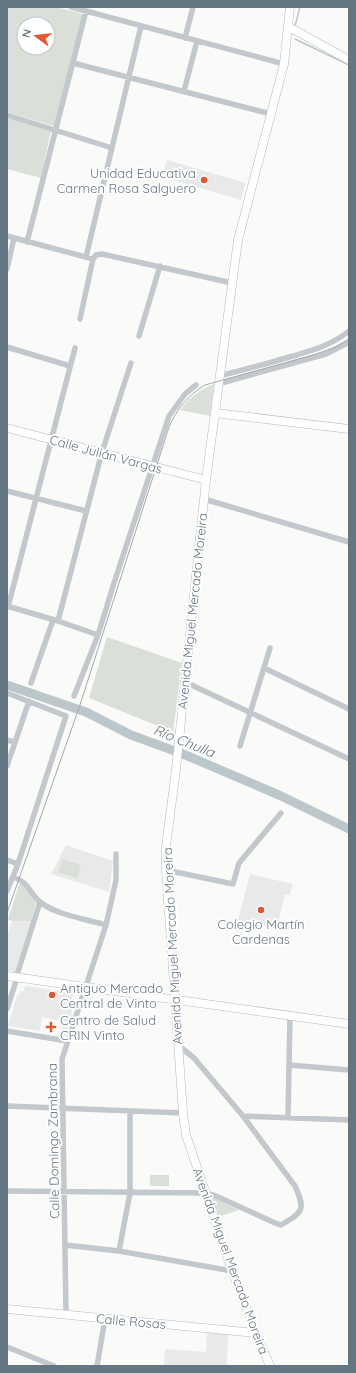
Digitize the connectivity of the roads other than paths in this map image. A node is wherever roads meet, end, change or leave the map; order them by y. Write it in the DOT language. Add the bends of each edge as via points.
graph roads {
  1 [pos="71,7"];
  2 [pos="193,7"];
  3 [pos="290,7"];
  4 [pos="86,11"];
  5 [pos="141,26"];
  6 [pos="289,27"];
  7 [pos="185,38"];
  8 [pos="197,41"];
  9 [pos="349,60"];
  10 [pos="73,63"];
  11 [pos="284,64"];
  12 [pos="128,77"];
  13 [pos="184,91"];
  14 [pos="271,114"];
  15 [pos="7,115"];
  16 [pos="56,129"];
  17 [pos="112,148"];
  18 [pos="7,236"];
  19 [pos="14,238"];
  20 [pos="27,242"];
  21 [pos="86,257"];
  22 [pos="93,259"];
  23 [pos="160,266"];
  24 [pos="7,269"];
  25 [pos="232,283"];
  26 [pos="80,319"];
  27 [pos="349,331"];
  28 [pos="139,336"];
  29 [pos="349,342"];
  30 [pos="7,347"];
  31 [pos="75,348"];
  32 [pos="131,363"];
  33 [pos="70,366"];
  34 [pos="219,380"];
  35 [pos="196,385"];
  36 [pos="215,413"];
  37 [pos="7,428"];
  38 [pos="349,429"];
  39 [pos="51,439"];
  40 [pos="102,452"];
  41 [pos="152,466"];
  42 [pos="206,480"];
  43 [pos="7,491"];
  44 [pos="36,499"];
  45 [pos="204,500"];
  46 [pos="86,511"];
  47 [pos="349,542"];
  48 [pos="8,606"];
  49 [pos="55,620"];
  50 [pos="98,635"];
  51 [pos="270,648"];
  52 [pos="264,668"];
  53 [pos="185,682"];
  54 [pos="31,683"];
  55 [pos="7,693"];
  56 [pos="74,696"];
  57 [pos="29,701"];
  58 [pos="349,709"];
  59 [pos="250,713"];
  60 [pos="7,740"];
  61 [pos="15,742"];
  62 [pos="240,746"];
  63 [pos="349,759"];
  64 [pos="7,766"];
  65 [pos="281,813"];
  66 [pos="116,854"];
  67 [pos="7,860"];
  68 [pos="18,864"];
  69 [pos="166,870"];
  70 [pos="13,877"];
  71 [pos="7,891"];
  72 [pos="40,902"];
  73 [pos="106,925"];
  74 [pos="7,976"];
  75 [pos="16,978"];
  76 [pos="85,987"];
  77 [pos="175,1000"];
  78 [pos="7,1009"];
  79 [pos="290,1017"];
  80 [pos="349,1024"];
  81 [pos="7,1031"];
  82 [pos="67,1041"];
  83 [pos="178,1045"];
  84 [pos="289,1065"];
  85 [pos="349,1070"];
  86 [pos="7,1106"];
  87 [pos="62,1108"];
  88 [pos="130,1111"];
  89 [pos="183,1113"];
  90 [pos="243,1116"];
  91 [pos="288,1117"];
  92 [pos="349,1120"];
  93 [pos="7,1191"];
  94 [pos="64,1192"];
  95 [pos="130,1193"];
  96 [pos="206,1193"];
  97 [pos="65,1245"];
  98 [pos="119,1251"];
  99 [pos="232,1271"];
  100 [pos="7,1309"];
  101 [pos="66,1315"];
  102 [pos="105,1319"];
  103 [pos="256,1333"];
  104 [pos="7,1347"];
  105 [pos="54,1366"];
  106 [pos="97,1366"];
  107 [pos="270,1366"];
  1 -- 4 [label="street"];
  2 -- 7 [label="street"];
  3 -- 6 [label="main road, Avenida Miguel Mercado Moreira"];
  4 -- 5 [label="street"];
  4 -- 10 [label="street"];
  5 -- 7 [label="street"];
  5 -- 12 [label="street"];
  6 -- 9 [label="main road"];
  6 -- 11 [label="main road, Avenida Miguel Mercado Moreira"];
  7 -- 8 [label="street"];
  8 -- 11 [label="street"];
  8 -- 13 [label="street"];
  10 -- 12 [label="street"];
  10 -- 16 [label="street"];
  11 -- 14 [label="main road, Avenida Miguel Mercado Moreira"];
  12 -- 13 [label="street"];
  12 -- 17 [label="street"];
  13 -- 14 [label="street"];
  14 -- 25 [label="main road, Avenida Miguel Mercado Moreira" via="241,228"];
  15 -- 16 [label="street"];
  16 -- 17 [label="street"];
  16 -- 20 [label="street"];
  17 -- 21 [label="street"];
  18 -- 19 [label="street"];
  19 -- 20 [label="street"];
  19 -- 24 [label="street"];
  20 -- 21 [label="street"];
  21 -- 22 [label="street"];
  22 -- 23 [label="street" via="96,255 102,254"];
  22 -- 26 [label="street"];
  23 -- 25 [label="street"];
  23 -- 28 [label="street"];
  25 -- 34 [label="main road, Avenida Miguel Mercado Moreira"];
  27 -- 34 [label="street" via="333,343"];
  29 -- 34 [label="street" via="326,354"];
  30 -- 33 [label="street"];
  31 -- 33 [label="street"];
  32 -- 40 [label="street"];
  33 -- 39 [label="street"];
  34 -- 36 [label="main road, Avenida Miguel Mercado Moreira"];
  35 -- 41 [label="street" via="185,394 169,416"];
  36 -- 38 [label="main road"];
  36 -- 42 [label="main road, Avenida Miguel Mercado Moreira"];
  37 -- 39 [label="main road, Calle Julián Vargas"];
  39 -- 40 [label="main road, Calle Julián Vargas"];
  39 -- 44 [label="street"];
  40 -- 41 [label="main road, Calle Julián Vargas"];
  40 -- 46 [label="street"];
  41 -- 42 [label="main road, Calle Julián Vargas"];
  41 -- 50 [label="street"];
  42 -- 45 [label="main road, Avenida Miguel Mercado Moreira"];
  43 -- 44 [label="street"];
  44 -- 46 [label="street"];
  44 -- 48 [label="street"];
  45 -- 47 [label="street"];
  45 -- 53 [label="main road, Avenida Miguel Mercado Moreira"];
  46 -- 49 [label="street"];
  48 -- 49 [label="street"];
  49 -- 50 [label="street"];
  49 -- 54 [label="street"];
  50 -- 56 [label="street"];
  51 -- 52 [label="street"];
  52 -- 58 [label="street"];
  52 -- 59 [label="street"];
  53 -- 59 [label="street"];
  53 -- 69 [label="main road, Avenida Miguel Mercado Moreira" via="166,847"];
  55 -- 57 [label="street"];
  57 -- 61 [label="street"];
  57 -- 68 [label="street" via="66,716"];
  59 -- 62 [label="street"];
  59 -- 63 [label="street"];
  60 -- 61 [label="street"];
  61 -- 64 [label="street"];
  65 -- 69 [label="street" via="239,863 233,884"];
  66 -- 73 [label="street, Calle Domingo Zambrana" via="116,880"];
  67 -- 68 [label="street"];
  68 -- 70 [label="street"];
  69 -- 77 [label="main road, Avenida Miguel Mercado Moreira"];
  70 -- 71 [label="street"];
  70 -- 72 [label="street" via="22,880"];
  72 -- 73 [label="street" via="57,911"];
  72 -- 75 [label="street"];
  73 -- 76 [label="street, Calle Domingo Zambrana"];
  74 -- 75 [label="main road"];
  75 -- 76 [label="main road"];
  75 -- 78 [label="street"];
  76 -- 77 [label="main road"];
  76 -- 82 [label="street, Calle Domingo Zambrana"];
  77 -- 79 [label="main road"];
  77 -- 83 [label="main road, Avenida Miguel Mercado Moreira"];
  79 -- 80 [label="main road"];
  79 -- 84 [label="street"];
  81 -- 82 [label="street"];
  82 -- 87 [label="street, Calle Domingo Zambrana" via="62,1059"];
  83 -- 89 [label="main road, Avenida Miguel Mercado Moreira"];
  83 -- 90 [label="street" via="194,1058"];
  84 -- 85 [label="street"];
  84 -- 91 [label="street"];
  86 -- 87 [label="street"];
  87 -- 88 [label="street"];
  87 -- 94 [label="street, Calle Domingo Zambrana"];
  88 -- 89 [label="street"];
  88 -- 95 [label="street"];
  89 -- 96 [label="main road, Avenida Miguel Mercado Moreira" via="186,1135"];
  90 -- 91 [label="street"];
  90 -- 96 [label="street" via="295,1186 302,1206 300,1212 281,1225"];
  91 -- 92 [label="street"];
  93 -- 94 [label="street"];
  94 -- 95 [label="street"];
  94 -- 97 [label="street, Calle Domingo Zambrana"];
  95 -- 96 [label="street"];
  95 -- 98 [label="street"];
  96 -- 99 [label="main road, Avenida Miguel Mercado Moreira"];
  97 -- 98 [label="street"];
  97 -- 101 [label="street, Calle Domingo Zambrana"];
  98 -- 99 [label="street"];
  99 -- 103 [label="main road, Avenida Miguel Mercado Moreira"];
  100 -- 101 [label="main road, Calle Rosas"];
  101 -- 102 [label="main road, Calle Rosas"];
  102 -- 103 [label="main road, Calle Rosas"];
  102 -- 106 [label="street"];
  103 -- 107 [label="main road, Avenida Miguel Mercado Moreira"];
  104 -- 105 [label="street"];
}
